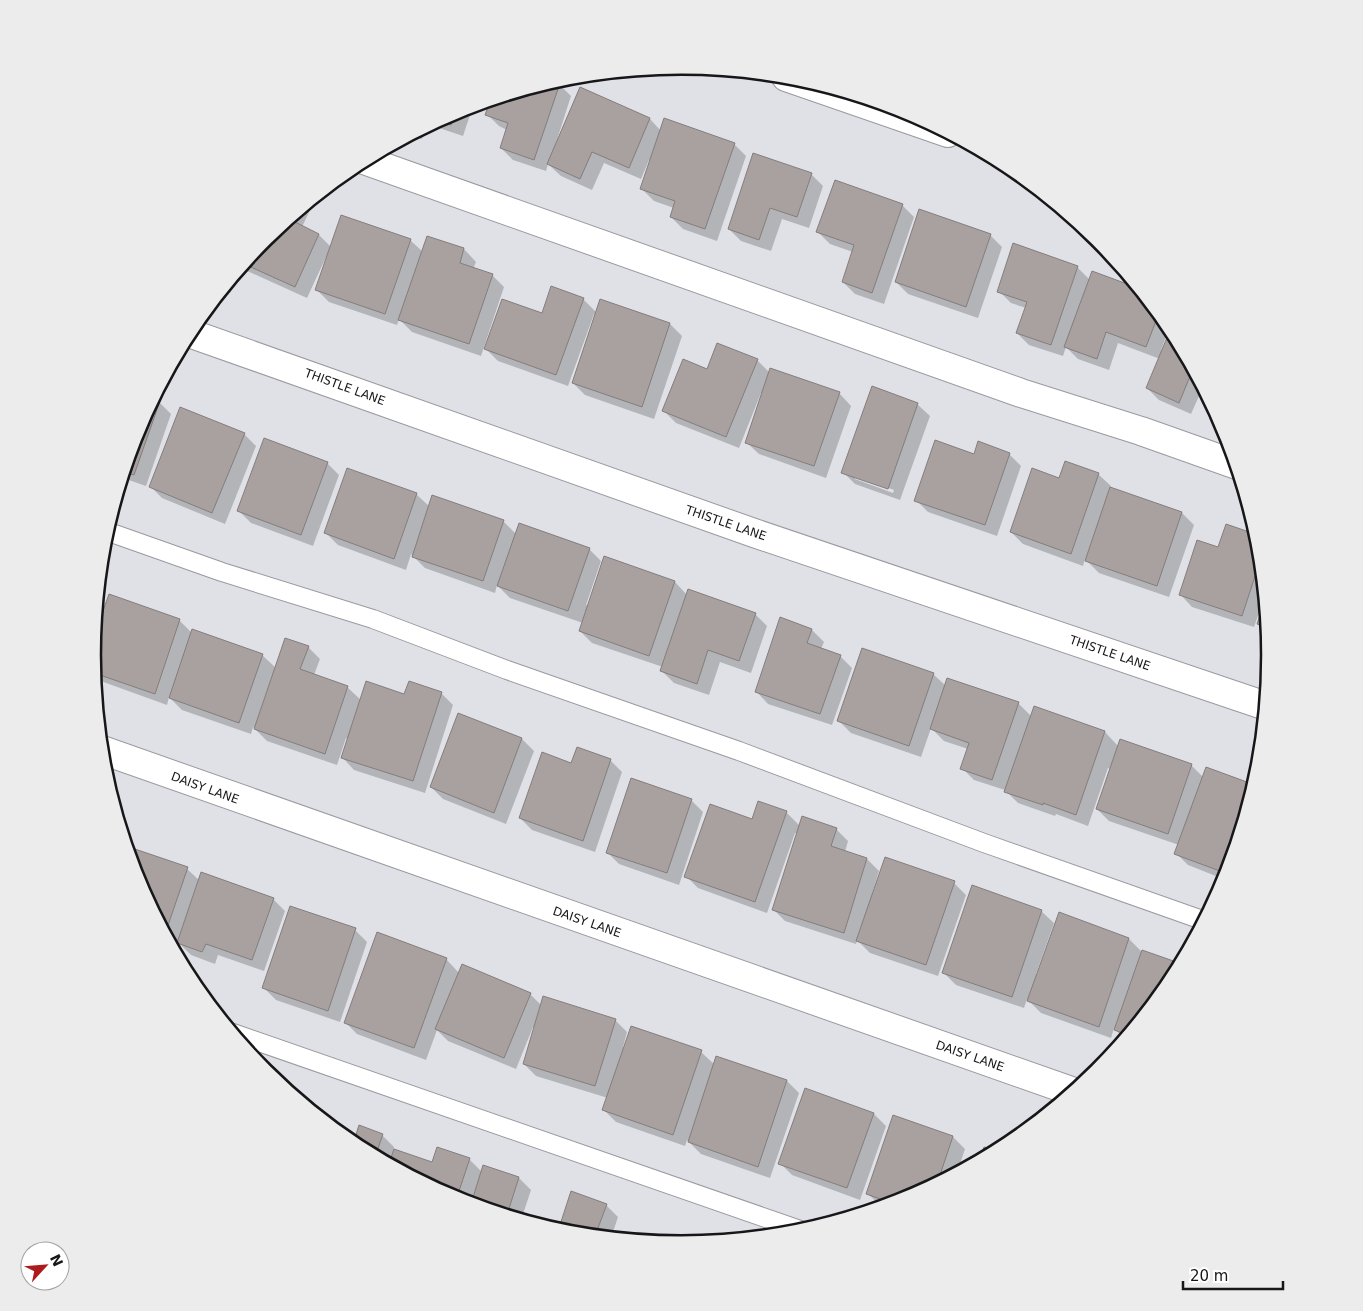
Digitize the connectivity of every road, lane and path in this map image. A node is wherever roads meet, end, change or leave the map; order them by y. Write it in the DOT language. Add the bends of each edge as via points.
graph roads {
  1 [pos="374,164"];
  2 [pos="197,336"];
  3 [pos="1229,462"];
  4 [pos="114,535"];
  5 [pos="1260,704"];
  6 [pos="109,753"];
  7 [pos="1198,919"];
  8 [pos="244,1037"];
  9 [pos="1067,1089"];
  10 [pos="789,1226"];
  1 -- 3 [label="street" via="1021,393"];
  2 -- 5 [label="street, THISTLE LANE" via="754,533"];
  4 -- 7 [label="lane" via="373,619"];
  6 -- 9 [label="street, DAISY LANE"];
  8 -- 10 [label="lane"];
}
